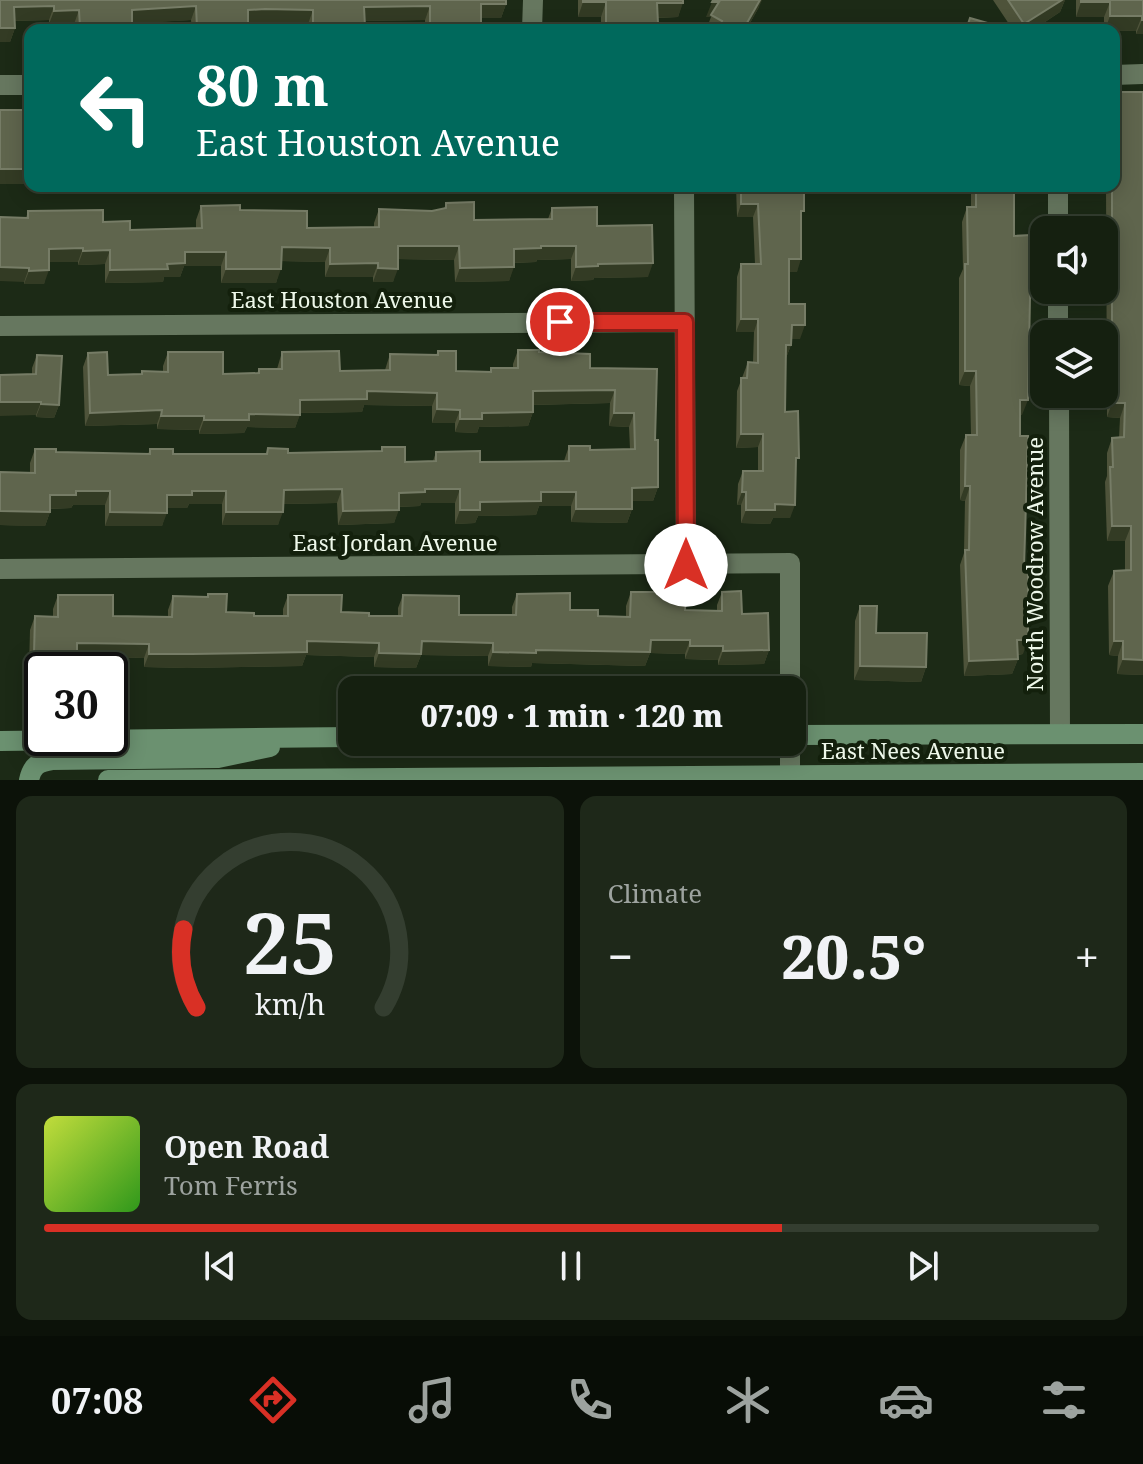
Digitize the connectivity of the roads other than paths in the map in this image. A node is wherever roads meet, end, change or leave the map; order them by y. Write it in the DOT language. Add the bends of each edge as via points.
graph roads {
  1 [pos="533,0"];
  2 [pos="532,24"];
  3 [pos="1143,74"];
  4 [pos="1120,75"];
  5 [pos="0,85"];
  6 [pos="24,85"];
  7 [pos="684,192"];
  8 [pos="1058,192"];
  9 [pos="1058,216"];
  10 [pos="685,322"];
  11 [pos="0,326"];
  12 [pos="1059,408"];
  13 [pos="686,565"];
  14 [pos="0,569"];
  15 [pos="790,676"];
  16 [pos="1060,734"];
  17 [pos="1143,734"];
  18 [pos="806,735"];
  19 [pos="313,737"];
  20 [pos="338,737"];
  21 [pos="0,741"];
  22 [pos="790,756"];
  23 [pos="1143,773"];
  24 [pos="790,776"];
  25 [pos="29,780"];
  26 [pos="108,780"];
  1 -- 2 [label="street"];
  3 -- 4 [label="street"];
  5 -- 6 [label="street"];
  7 -- 10 [label="street"];
  8 -- 9 [label="street"];
  10 -- 11 [label="street, East Houston Avenue"];
  10 -- 13 [label="street"];
  12 -- 16 [label="street, North Woodrow Avenue"];
  13 -- 14 [label="street, East Jordan Avenue"];
  13 -- 15 [label="street, East Jordan Avenue" via="790,563"];
  16 -- 17 [label="main road, East Nees Avenue"];
  16 -- 18 [label="main road, East Nees Avenue"];
  19 -- 20 [label="main road"];
  19 -- 21 [label="main road"];
  19 -- 25 [label="main road" via="218,758 41,761 31,769"];
  22 -- 24 [label="street"];
  23 -- 24 [label="main road, East Nees Avenue"];
  24 -- 26 [label="main road, East Nees Avenue"];
}
